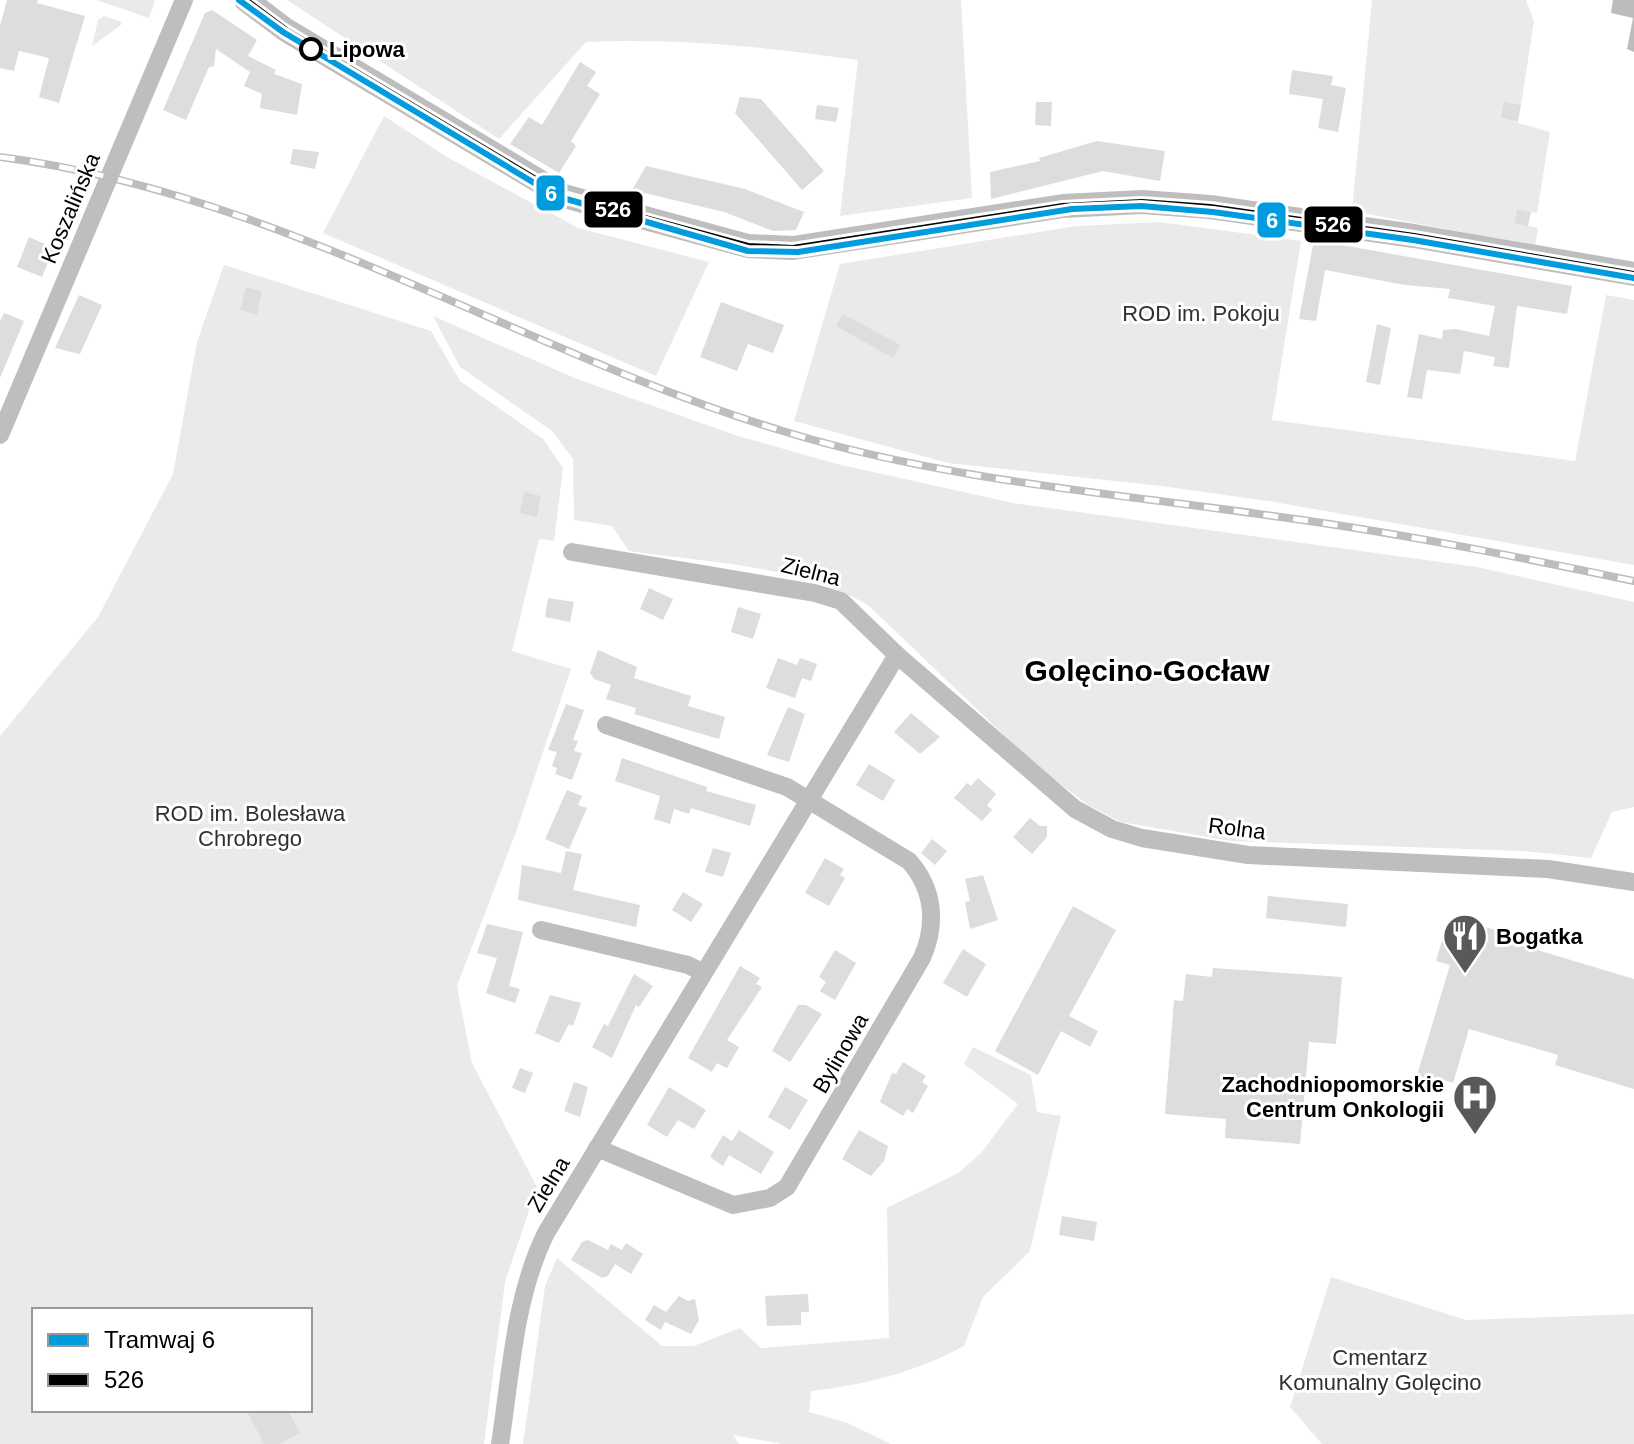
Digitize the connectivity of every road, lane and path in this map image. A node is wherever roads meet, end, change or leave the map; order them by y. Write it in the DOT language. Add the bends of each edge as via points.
graph roads {
  1 [pos="184,0"];
  2 [pos="246,0"];
  3 [pos="1634,274"];
  4 [pos="0,435"];
  5 [pos="572,552"];
  6 [pos="897,655"];
  7 [pos="606,725"];
  8 [pos="807,800"];
  9 [pos="1634,882"];
  10 [pos="541,930"];
  11 [pos="702,972"];
  12 [pos="597,1148"];
  13 [pos="500,1444"];
  1 -- 4 [label="street, Koszalińska"];
  2 -- 3 [label="street" via="286,30 551,190 748,246 804,247 1063,206 1151,202 1414,236"];
  5 -- 6 [label="street, Zielna" via="841,601"];
  6 -- 8 [label="street, Zielna"];
  6 -- 9 [label="street, Rolna" via="1075,809 1112,829 1248,855 1548,869"];
  7 -- 8 [label="street" via="787,787"];
  8 -- 11 [label="street, Zielna"];
  8 -- 12 [label="street, Bylinowa" via="909,861 921,874 932,912 931,939 922,958 799,1171 770,1198 733,1205"];
  10 -- 11 [label="street"];
  11 -- 12 [label="street, Zielna"];
  12 -- 13 [label="street, Zielna" via="532,1262"];
}
